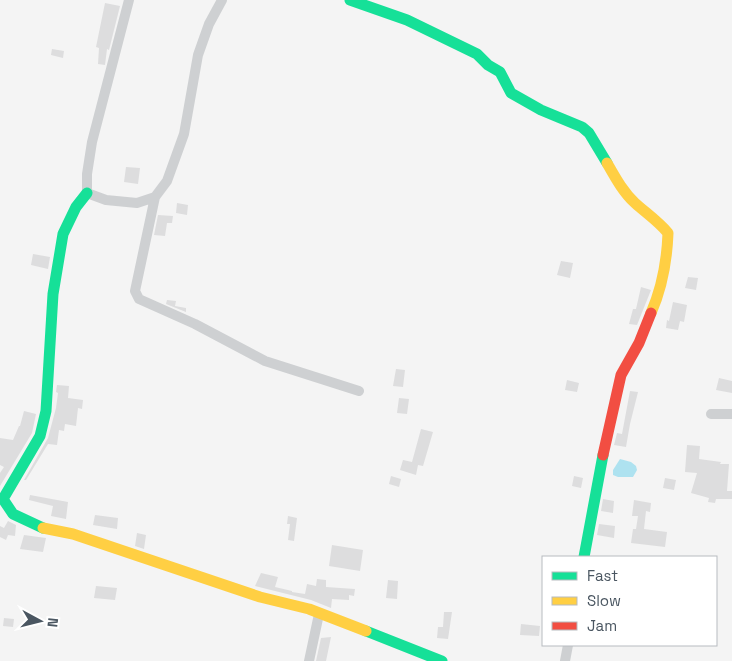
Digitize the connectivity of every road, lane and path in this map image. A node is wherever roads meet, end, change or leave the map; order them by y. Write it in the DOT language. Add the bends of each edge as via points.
graph roads {
  1 [pos="129,0"];
  2 [pos="222,0"];
  3 [pos="350,0"];
  4 [pos="87,193"];
  5 [pos="155,197"];
  6 [pos="359,391"];
  7 [pos="711,414"];
  8 [pos="732,414"];
  9 [pos="1,499"];
  10 [pos="584,556"];
  11 [pos="319,614"];
  12 [pos="568,646"];
  13 [pos="309,661"];
  14 [pos="442,661"];
  15 [pos="566,661"];
  1 -- 4 [label="street" via="92,142"];
  2 -- 5 [label="street" via="198,55 184,134 166,181"];
  3 -- 10 [label="street" via="407,20 477,54 500,72 511,93 582,127 634,202 668,233 658,297 619,382"];
  4 -- 5 [label="street" via="106,200 137,203"];
  4 -- 9 [label="street" via="63,234 53,294 46,411 40,436"];
  5 -- 6 [label="street" via="135,290 139,299 265,361"];
  7 -- 8 [label="street"];
  9 -- 11 [label="street" via="13,514 44,528 73,534"];
  11 -- 13 [label="street"];
  11 -- 14 [label="street"];
  12 -- 15 [label="street"];
}
